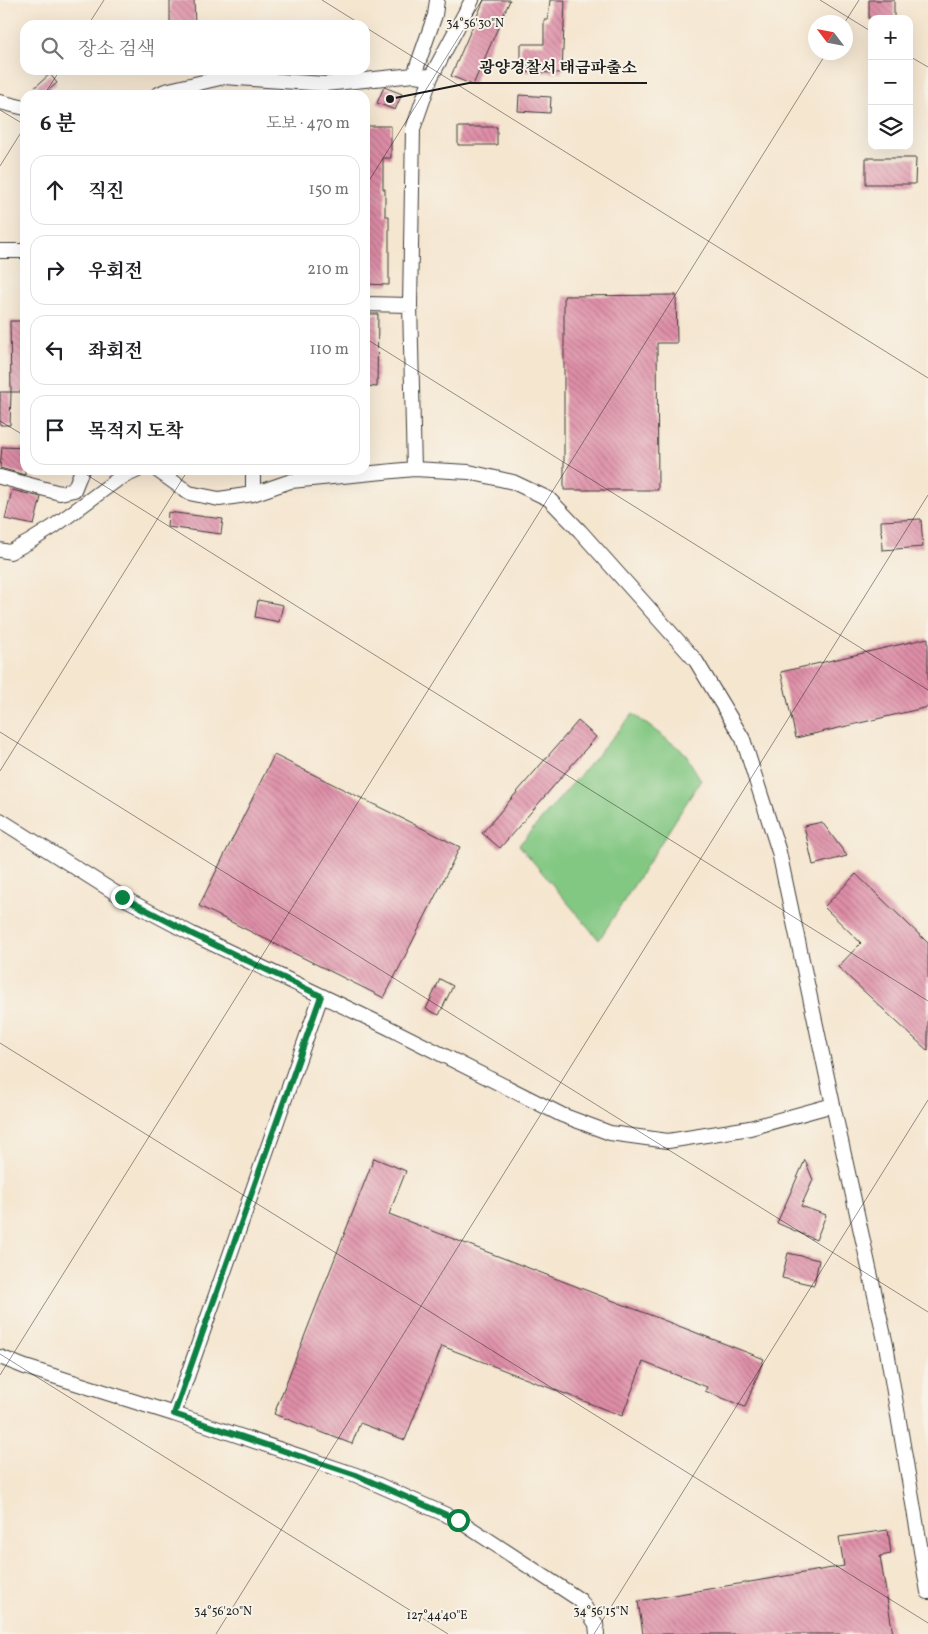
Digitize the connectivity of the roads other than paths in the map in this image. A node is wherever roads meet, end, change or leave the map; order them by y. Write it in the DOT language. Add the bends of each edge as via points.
graph roads {
  1 [pos="436,0"];
  2 [pos="472,0"];
  3 [pos="414,74"];
  4 [pos="431,77"];
  5 [pos="169,90"];
  6 [pos="0,102"];
  7 [pos="20,107"];
  8 [pos="0,251"];
  9 [pos="20,251"];
  10 [pos="370,304"];
  11 [pos="410,305"];
  12 [pos="414,469"];
  13 [pos="370,473"];
  14 [pos="80,475"];
  15 [pos="127,475"];
  16 [pos="164,475"];
  17 [pos="253,475"];
  18 [pos="352,475"];
  19 [pos="0,477"];
  20 [pos="253,494"];
  21 [pos="0,550"];
  22 [pos="0,820"];
  23 [pos="321,996"];
  24 [pos="833,1105"];
  25 [pos="0,1357"];
  26 [pos="174,1414"];
  27 [pos="928,1592"];
  28 [pos="597,1634"];
  1 -- 3 [label="street"];
  2 -- 4 [label="street"];
  3 -- 4 [label="street"];
  3 -- 5 [label="street" via="325,84 224,76"];
  4 -- 11 [label="street" via="413,129"];
  6 -- 7 [label="street"];
  8 -- 9 [label="street"];
  10 -- 11 [label="street"];
  11 -- 12 [label="street"];
  12 -- 13 [label="street"];
  12 -- 24 [label="street" via="469,472 513,482 549,499 696,661 743,739 779,852"];
  14 -- 19 [label="street" via="74,490 60,493"];
  15 -- 21 [label="street" via="29,542 10,552"];
  16 -- 20 [label="street" via="190,493 219,498"];
  17 -- 20 [label="street"];
  18 -- 20 [label="street" via="291,481"];
  22 -- 23 [label="street" via="122,897"];
  23 -- 24 [label="street" via="562,1115 610,1133 668,1141 750,1128"];
  23 -- 26 [label="street"];
  24 -- 27 [label="street" via="886,1345"];
  25 -- 26 [label="street"];
  26 -- 28 [label="street" via="356,1475 458,1520 580,1600 596,1624"];
}
